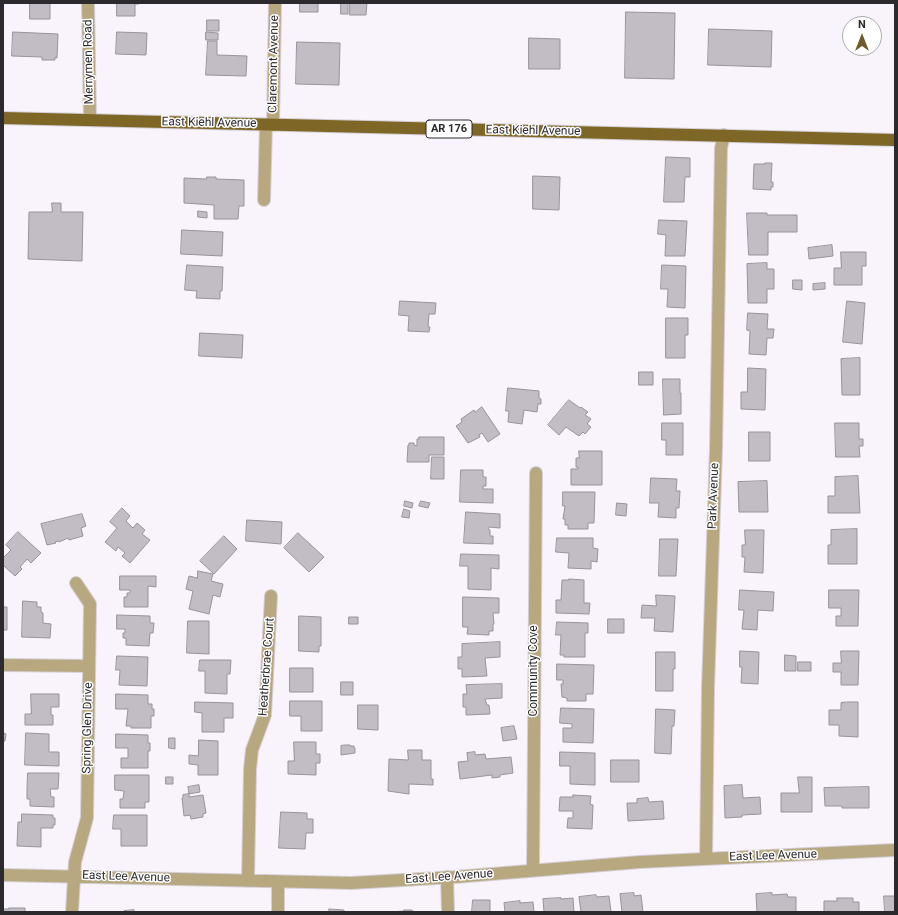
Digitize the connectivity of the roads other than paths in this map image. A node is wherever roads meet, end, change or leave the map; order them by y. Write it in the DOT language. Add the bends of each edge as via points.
graph roads {
  1 [pos="88,3"];
  2 [pos="275,3"];
  3 [pos="3,118"];
  4 [pos="90,120"];
  5 [pos="270,125"];
  6 [pos="724,135"];
  7 [pos="895,140"];
  8 [pos="264,200"];
  9 [pos="536,472"];
  10 [pos="76,582"];
  11 [pos="271,596"];
  12 [pos="3,665"];
  13 [pos="89,666"];
  14 [pos="895,850"];
  15 [pos="706,858"];
  16 [pos="533,870"];
  17 [pos="3,875"];
  18 [pos="74,876"];
  19 [pos="447,878"];
  20 [pos="248,881"];
  21 [pos="278,882"];
  22 [pos="72,912"];
  23 [pos="278,912"];
  24 [pos="448,912"];
  1 -- 4 [label="street, Merrymen Road"];
  2 -- 5 [label="street, Claremont Avenue"];
  3 -- 4 [label="main road, East Kiehl Avenue / AR 176"];
  4 -- 5 [label="main road, East Kiehl Avenue / AR 176"];
  5 -- 6 [label="main road, East Kiehl Avenue / AR 176"];
  5 -- 8 [label="street, Claremont Avenue"];
  6 -- 7 [label="main road, East Kiehl Avenue / AR 176"];
  6 -- 15 [label="street, Park Avenue" via="721,148"];
  9 -- 16 [label="street, Community Cove"];
  10 -- 13 [label="street, Spring Glen Drive" via="90,604"];
  11 -- 20 [label="street, Heatherbrae Court" via="265,716 252,750 250,769"];
  12 -- 13 [label="street"];
  13 -- 18 [label="street, Spring Glen Drive" via="87,818 75,862"];
  14 -- 15 [label="street, East Lee Avenue"];
  15 -- 16 [label="street, East Lee Avenue"];
  16 -- 19 [label="street, East Lee Avenue"];
  17 -- 18 [label="street, East Lee Avenue"];
  18 -- 20 [label="street, East Lee Avenue"];
  18 -- 22 [label="street, Spring Glen Drive"];
  19 -- 21 [label="street, East Lee Avenue" via="351,883"];
  19 -- 24 [label="street"];
  20 -- 21 [label="street, East Lee Avenue"];
  21 -- 23 [label="street"];
}
